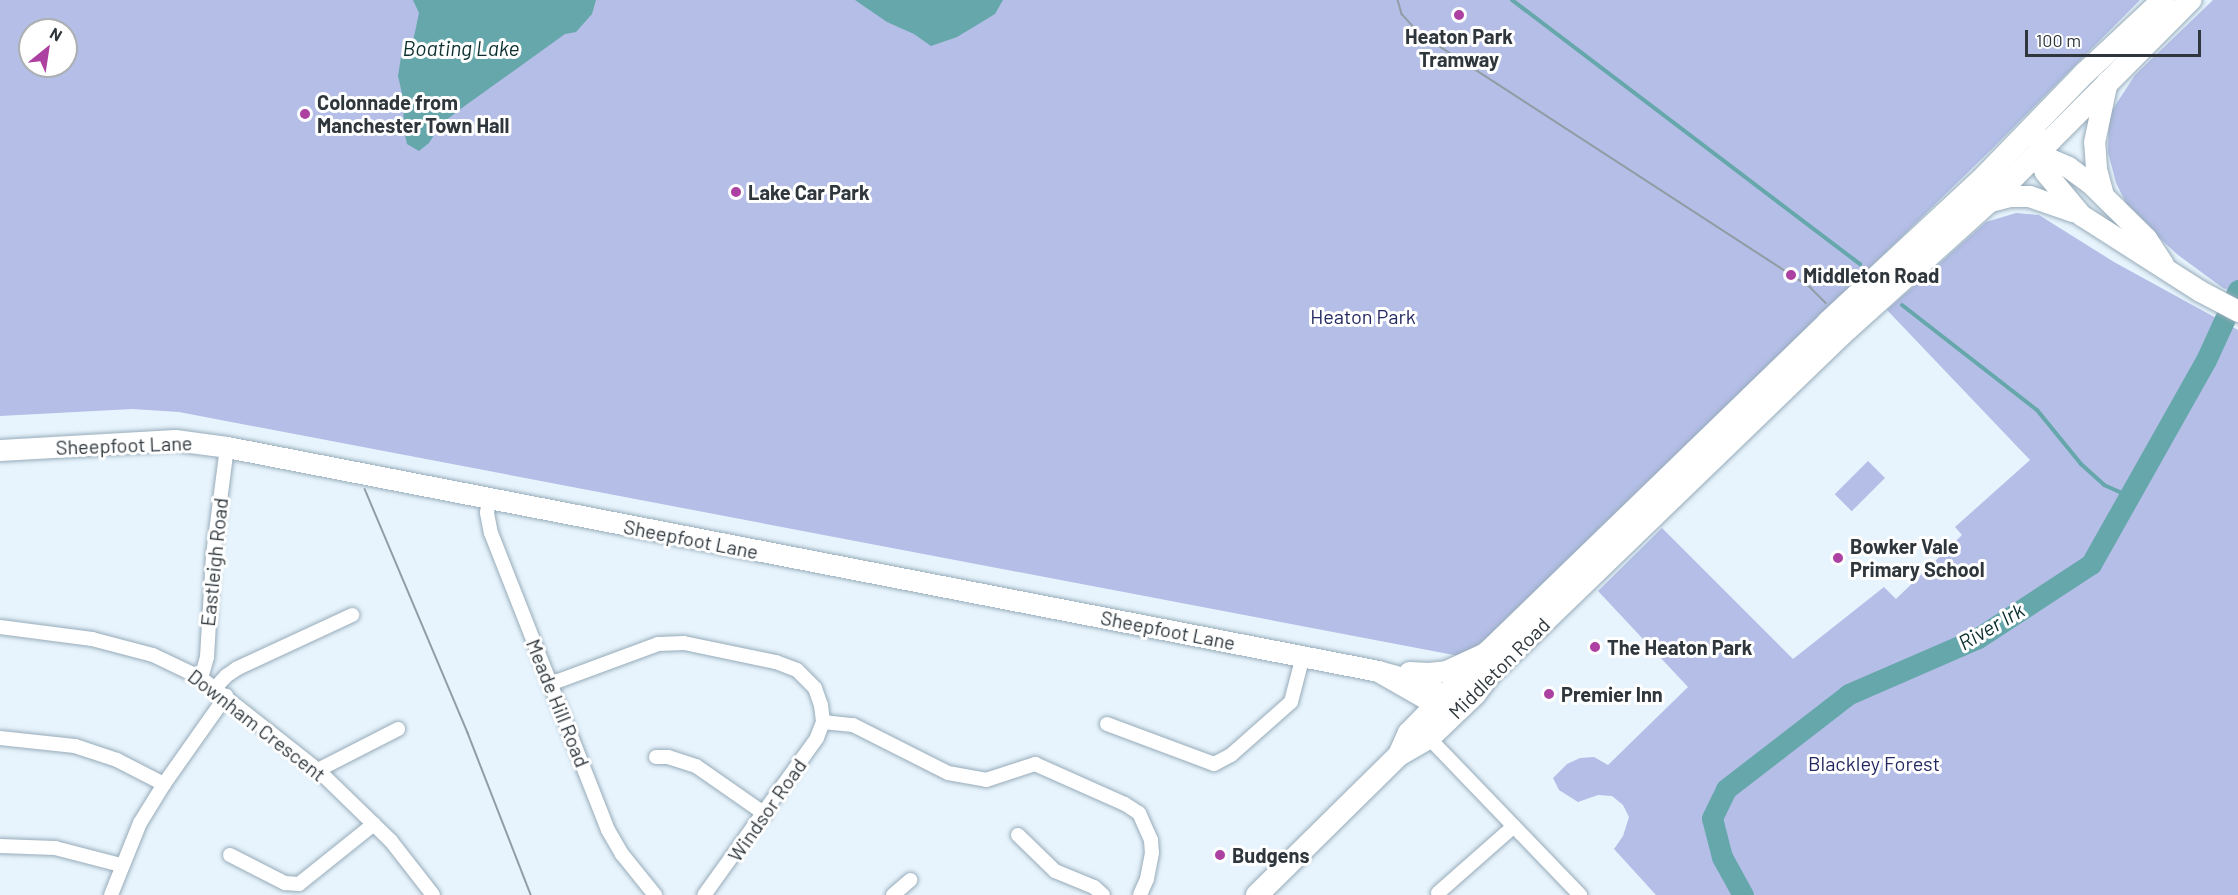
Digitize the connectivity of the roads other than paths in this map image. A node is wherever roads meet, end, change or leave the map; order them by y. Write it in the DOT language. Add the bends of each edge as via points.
graph roads {
  1 [pos="2163,0"];
  2 [pos="2190,0"];
  3 [pos="2107,81"];
  4 [pos="2052,106"];
  5 [pos="2038,154"];
  6 [pos="1986,175"];
  7 [pos="2103,195"];
  8 [pos="1990,201"];
  9 [pos="2081,215"];
  10 [pos="2164,266"];
  11 [pos="2229,307"];
  12 [pos="227,447"];
  13 [pos="0,450"];
  14 [pos="489,500"];
  15 [pos="1560,582"];
  16 [pos="1586,582"];
  17 [pos="352,615"];
  18 [pos="0,627"];
  19 [pos="1303,656"];
  20 [pos="1490,662"];
  21 [pos="1378,671"];
  22 [pos="201,678"];
  23 [pos="550,684"];
  24 [pos="1401,685"];
  25 [pos="220,692"];
  26 [pos="1440,701"];
  27 [pos="824,722"];
  28 [pos="1107,724"];
  29 [pos="398,729"];
  30 [pos="1426,733"];
  31 [pos="0,738"];
  32 [pos="656,757"];
  33 [pos="318,770"];
  34 [pos="164,784"];
  35 [pos="765,814"];
  36 [pos="374,824"];
  37 [pos="1514,826"];
  38 [pos="1017,835"];
  39 [pos="0,846"];
  40 [pos="230,855"];
  41 [pos="121,865"];
  42 [pos="910,880"];
  43 [pos="1438,893"];
  44 [pos="111,895"];
  45 [pos="433,895"];
  46 [pos="655,895"];
  47 [pos="704,895"];
  48 [pos="893,895"];
  49 [pos="1103,895"];
  50 [pos="1140,895"];
  51 [pos="1257,895"];
  52 [pos="1580,895"];
  1 -- 4 [label="highway, Middleton Road"];
  2 -- 3 [label="highway, Middleton Road"];
  3 -- 5 [label="highway, Middleton Road"];
  3 -- 7 [label="main road" via="2094,141"];
  4 -- 5 [label="main road"];
  4 -- 6 [label="highway, Middleton Road"];
  5 -- 6 [label="main road"];
  5 -- 7 [label="main road" via="2076,172"];
  5 -- 8 [label="highway, Middleton Road"];
  5 -- 9 [label="main road" via="2050,180"];
  6 -- 15 [label="highway, Middleton Road"];
  7 -- 10 [label="main road" via="2146,238"];
  8 -- 9 [label="main road" via="2029,196"];
  8 -- 16 [label="highway, Middleton Road" via="1841,335"];
  9 -- 10 [label="main road"];
  10 -- 11 [label="main road"];
  12 -- 13 [label="main road, Sheepfoot Lane" via="176,440"];
  12 -- 14 [label="main road, Sheepfoot Lane"];
  12 -- 22 [label="street, Eastleigh Road" via="213,555 207,657"];
  14 -- 19 [label="main road, Sheepfoot Lane"];
  14 -- 23 [label="street, Meade Hill Road" via="491,533"];
  15 -- 16 [label="highway"];
  15 -- 20 [label="highway, Middleton Road"];
  16 -- 20 [label="highway, Middleton Road"];
  17 -- 25 [label="street" via="238,668 226,676"];
  18 -- 22 [label="street, Downham Crescent" via="92,639 153,655"];
  19 -- 21 [label="main road, Sheepfoot Lane"];
  19 -- 28 [label="street" via="1291,702 1231,755 1214,764"];
  20 -- 21 [label="main road, Sheepfoot Lane" via="1467,663 1434,673"];
  20 -- 26 [label="highway, Middleton Road" via="1453,699"];
  20 -- 30 [label="highway, Middleton Road" via="1475,694"];
  21 -- 24 [label="main road, Sheepfoot Lane"];
  21 -- 26 [label="main road, Sheepfoot Lane" via="1425,684"];
  22 -- 25 [label="street, Downham Crescent"];
  23 -- 27 [label="street" via="658,644 684,643 797,670 815,688"];
  23 -- 46 [label="street, Meade Hill Road" via="608,830"];
  24 -- 26 [label="main road, Sheepfoot Lane"];
  24 -- 30 [label="main road"];
  25 -- 33 [label="street, Downham Crescent"];
  25 -- 34 [label="street"];
  26 -- 30 [label="highway"];
  26 -- 30 [label="highway, Middleton Road"];
  27 -- 35 [label="street, Windsor Road"];
  27 -- 50 [label="street" via="853,725 948,773 986,780 1035,764 1125,804 1139,813 1151,840 1147,879"];
  29 -- 33 [label="street"];
  30 -- 37 [label="street"];
  30 -- 51 [label="highway, Middleton Road"];
  31 -- 34 [label="street" via="75,746 117,760"];
  32 -- 35 [label="street" via="696,766"];
  33 -- 36 [label="street, Downham Crescent"];
  34 -- 41 [label="street"];
  35 -- 47 [label="street, Windsor Road"];
  36 -- 40 [label="street" via="299,884 285,883"];
  36 -- 45 [label="street, Downham Crescent"];
  37 -- 43 [label="street"];
  37 -- 52 [label="street"];
  38 -- 49 [label="street" via="1055,871 1094,887"];
  39 -- 41 [label="street" via="55,848"];
  41 -- 44 [label="street"];
  42 -- 48 [label="street"];
}
